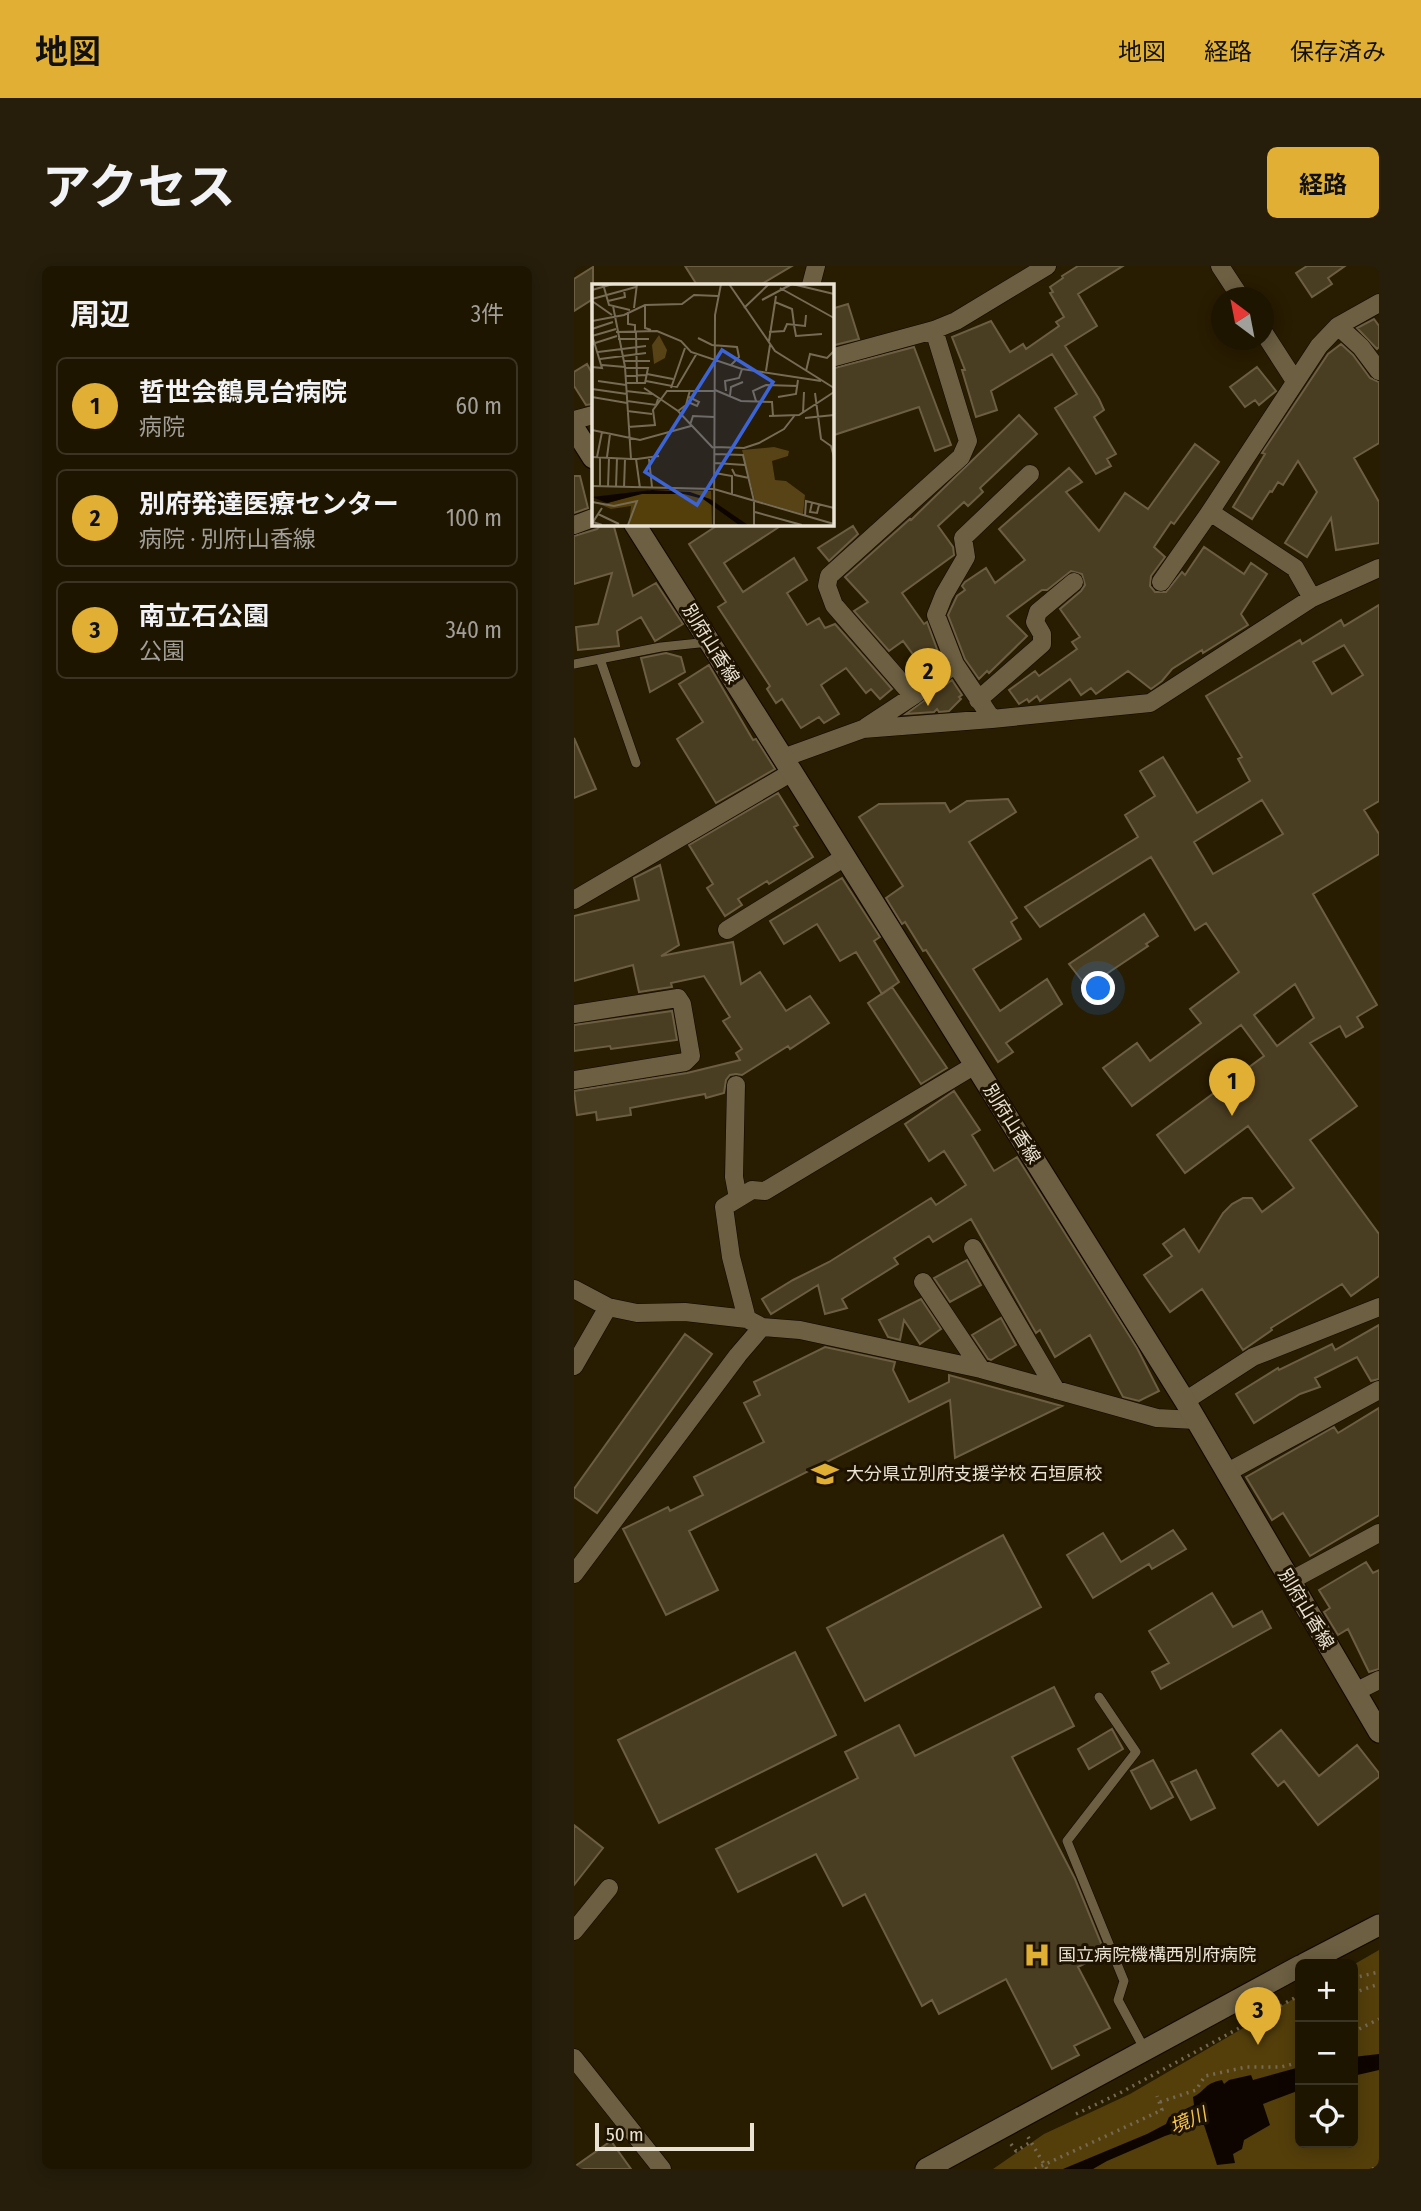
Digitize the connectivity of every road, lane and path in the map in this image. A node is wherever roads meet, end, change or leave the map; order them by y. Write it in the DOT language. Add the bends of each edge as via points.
graph roads {
  1 [pos="816,266"];
  2 [pos="1047,266"];
  3 [pos="1220,266"];
  4 [pos="811,284"];
  5 [pos="1234,287"];
  6 [pos="1379,303"];
  7 [pos="1338,326"];
  8 [pos="934,330"];
  9 [pos="1274,348"];
  10 [pos="833,357"];
  11 [pos="1379,371"];
  12 [pos="1295,381"];
  13 [pos="592,415"];
  14 [pos="574,420"];
  15 [pos="574,428"];
  16 [pos="592,456"];
  17 [pos="1030,474"];
  18 [pos="1210,512"];
  19 [pos="592,518"];
  20 [pos="574,525"];
  21 [pos="635,525"];
  22 [pos="1379,568"];
  23 [pos="1074,582"];
  24 [pos="1161,582"];
  25 [pos="1312,598"];
  26 [pos="711,642"];
  27 [pos="600,659"];
  28 [pos="574,664"];
  29 [pos="954,664"];
  30 [pos="913,696"];
  31 [pos="978,700"];
  32 [pos="992,719"];
  33 [pos="863,729"];
  34 [pos="636,763"];
  35 [pos="788,765"];
  36 [pos="845,857"];
  37 [pos="574,900"];
  38 [pos="727,930"];
  39 [pos="574,1014"];
  40 [pos="975,1065"];
  41 [pos="574,1080"];
  42 [pos="736,1085"];
  43 [pos="738,1198"];
  44 [pos="973,1248"];
  45 [pos="923,1282"];
  46 [pos="574,1289"];
  47 [pos="608,1307"];
  48 [pos="1379,1307"];
  49 [pos="754,1323"];
  50 [pos="574,1366"];
  51 [pos="981,1369"];
  52 [pos="1056,1390"];
  53 [pos="1379,1390"];
  54 [pos="1185,1401"];
  55 [pos="1195,1420"];
  56 [pos="1226,1473"];
  57 [pos="1379,1533"];
  58 [pos="574,1574"];
  59 [pos="1290,1581"];
  60 [pos="1379,1680"];
  61 [pos="1355,1692"];
  62 [pos="1099,1697"];
  63 [pos="1379,1732"];
  64 [pos="609,1888"];
  65 [pos="1379,1925"];
  66 [pos="574,1931"];
  67 [pos="1314,1959"];
  68 [pos="1295,1969"];
  69 [pos="1379,1972"];
  70 [pos="1358,1977"];
  71 [pos="1379,1984"];
  72 [pos="1358,1991"];
  73 [pos="1295,1998"];
  74 [pos="1379,2019"];
  75 [pos="1358,2030"];
  76 [pos="1145,2050"];
  77 [pos="574,2058"];
  78 [pos="1295,2063"];
  79 [pos="1157,2096"];
  80 [pos="1160,2102"];
  81 [pos="1068,2118"];
  82 [pos="1028,2137"];
  83 [pos="1379,2168"];
  84 [pos="662,2169"];
  85 [pos="926,2169"];
  86 [pos="1035,2169"];
  87 [pos="1047,2169"];
  88 [pos="1372,2169"];
  1 -- 4 [label="street"];
  2 -- 8 [label="street"];
  3 -- 5 [label="street"];
  6 -- 7 [label="street"];
  7 -- 11 [label="street"];
  7 -- 12 [label="street"];
  8 -- 10 [label="street"];
  8 -- 30 [label="street" via="968,441 961,457 829,576 827,586 834,605"];
  9 -- 12 [label="street"];
  12 -- 18 [label="street"];
  13 -- 14 [label="street"];
  15 -- 16 [label="main road"];
  17 -- 29 [label="street" via="963,538 966,557 936,615"];
  18 -- 24 [label="street"];
  18 -- 25 [label="street" via="1295,568"];
  19 -- 20 [label="street"];
  21 -- 26 [label="main road, 別府山香線"];
  22 -- 25 [label="street"];
  23 -- 31 [label="street" via="1038,612 1035,622 1042,644"];
  25 -- 32 [label="street" via="1150,703"];
  26 -- 27 [label="lane"];
  26 -- 35 [label="main road, 別府山香線"];
  27 -- 28 [label="lane"];
  27 -- 34 [label="lane"];
  29 -- 30 [label="street"];
  29 -- 31 [label="street"];
  30 -- 33 [label="street"];
  31 -- 32 [label="street"];
  32 -- 33 [label="street"];
  33 -- 35 [label="street"];
  35 -- 36 [label="main road, 別府山香線"];
  35 -- 37 [label="street"];
  36 -- 38 [label="street"];
  36 -- 40 [label="main road, 別府山香線"];
  39 -- 41 [label="street" via="678,998 691,1056 685,1062"];
  40 -- 43 [label="street" via="765,1191 752,1190"];
  40 -- 54 [label="main road, 別府山香線"];
  42 -- 43 [label="street" via="734,1177"];
  43 -- 49 [label="street" via="724,1207 731,1257"];
  44 -- 52 [label="street"];
  45 -- 51 [label="street"];
  46 -- 47 [label="street"];
  47 -- 49 [label="street"];
  47 -- 50 [label="street"];
  48 -- 54 [label="street" via="1253,1357"];
  49 -- 51 [label="street"];
  49 -- 58 [label="street" via="738,1355"];
  51 -- 52 [label="street"];
  52 -- 55 [label="street" via="1157,1418"];
  53 -- 56 [label="street"];
  54 -- 55 [label="main road, 別府山香線"];
  55 -- 56 [label="main road, 別府山香線"];
  56 -- 59 [label="main road, 別府山香線"];
  57 -- 59 [label="street"];
  59 -- 61 [label="main road, 別府山香線"];
  60 -- 61 [label="street"];
  61 -- 63 [label="main road, 別府山香線"];
  62 -- 76 [label="lane" via="1136,1752 1067,1841 1124,1981 1118,2000"];
  64 -- 66 [label="street"];
  65 -- 67 [label="main road"];
  68 -- 76 [label="main road"];
  69 -- 70 [label="path"];
  71 -- 72 [label="path"];
  73 -- 81 [label="path"];
  74 -- 75 [label="path"];
  76 -- 85 [label="main road"];
  77 -- 84 [label="street"];
  78 -- 80 [label="path" via="1205,2076 1196,2090"];
  79 -- 80 [label="path"];
  80 -- 86 [label="path" via="1162,2110"];
  82 -- 87 [label="path, bridge"];
  83 -- 88 [label="path"];
}
